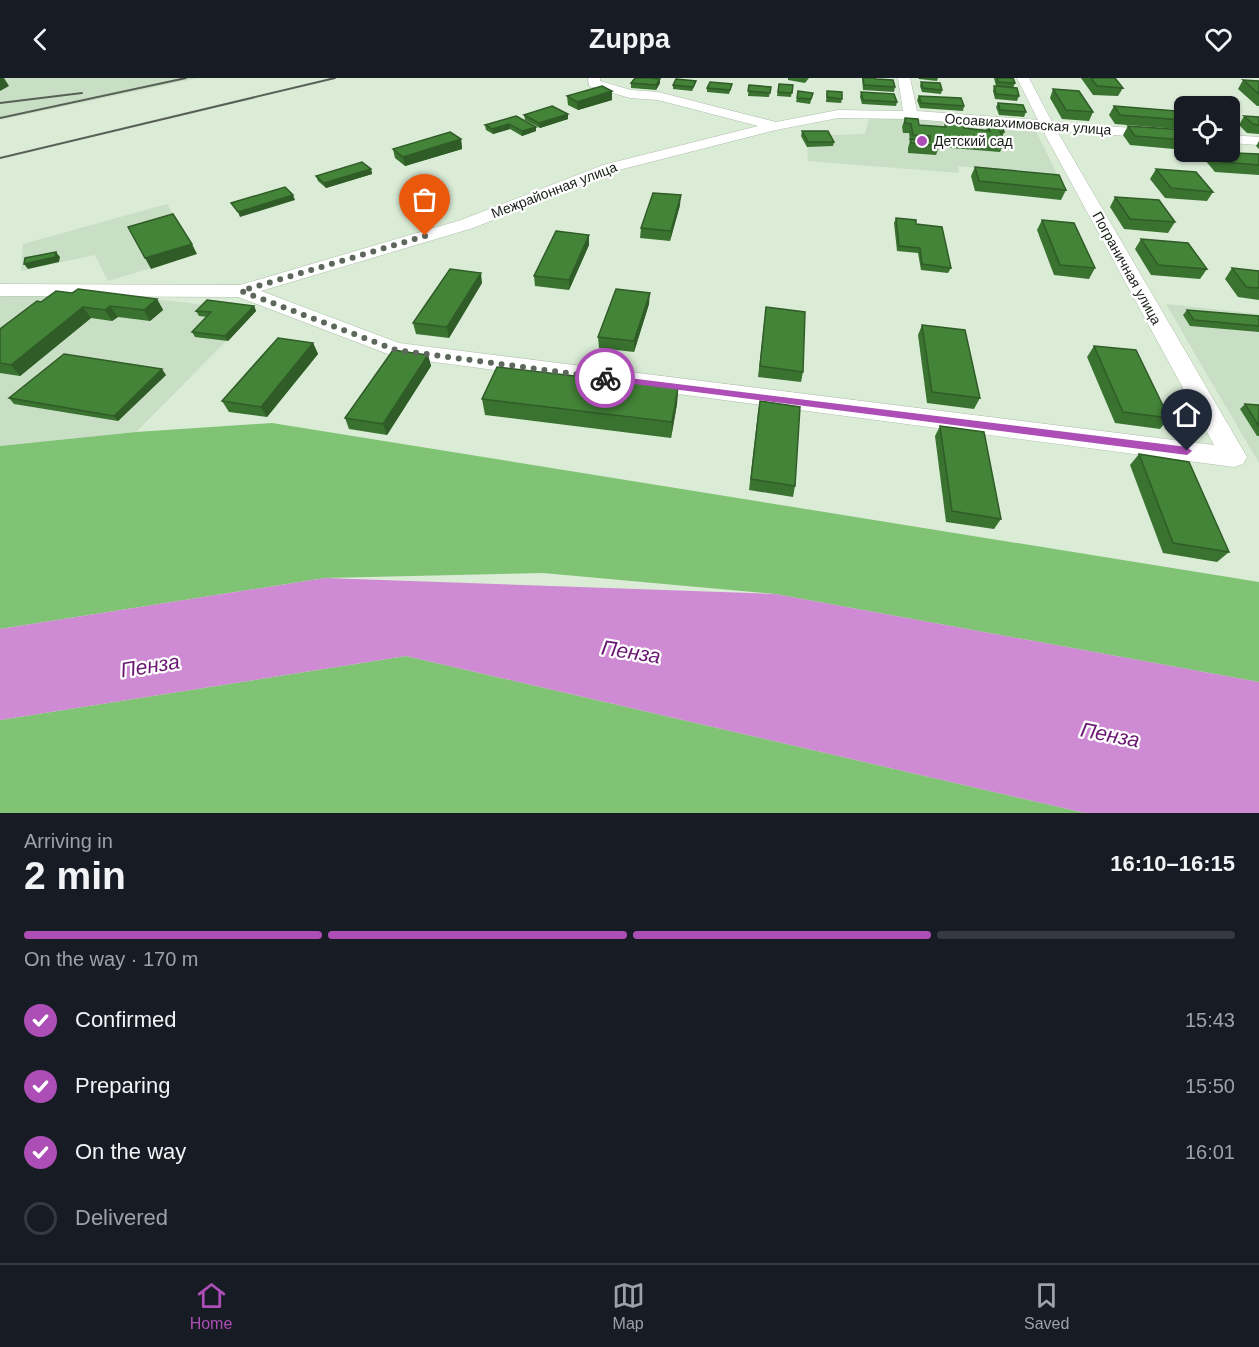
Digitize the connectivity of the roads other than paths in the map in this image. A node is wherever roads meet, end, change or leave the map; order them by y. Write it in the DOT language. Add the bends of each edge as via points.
graph roads {
  1 [pos="594,78"];
  2 [pos="904,78"];
  3 [pos="1023,78"];
  4 [pos="871,113"];
  5 [pos="911,115"];
  6 [pos="1047,125"];
  7 [pos="775,126"];
  8 [pos="1174,135"];
  9 [pos="1240,140"];
  10 [pos="1259,141"];
  11 [pos="0,290"];
  12 [pos="241,291"];
  1 -- 7 [label="street" via="594,83 630,94 658,96"];
  2 -- 5 [label="street"];
  3 -- 6 [label="street, Пограничная улица"];
  4 -- 5 [label="street, Осоавиахимовская улица"];
  4 -- 7 [label="street, Межрайонная улица" via="838,114"];
  5 -- 6 [label="street, Осоавиахимовская улица"];
  6 -- 8 [label="street, Осоавиахимовская улица"];
  6 -- 12 [label="street, Пограничная улица" via="1234,457 396,350"];
  7 -- 12 [label="street, Межрайонная улица" via="609,168 466,224"];
  9 -- 10 [label="street"];
  11 -- 12 [label="street"];
}
